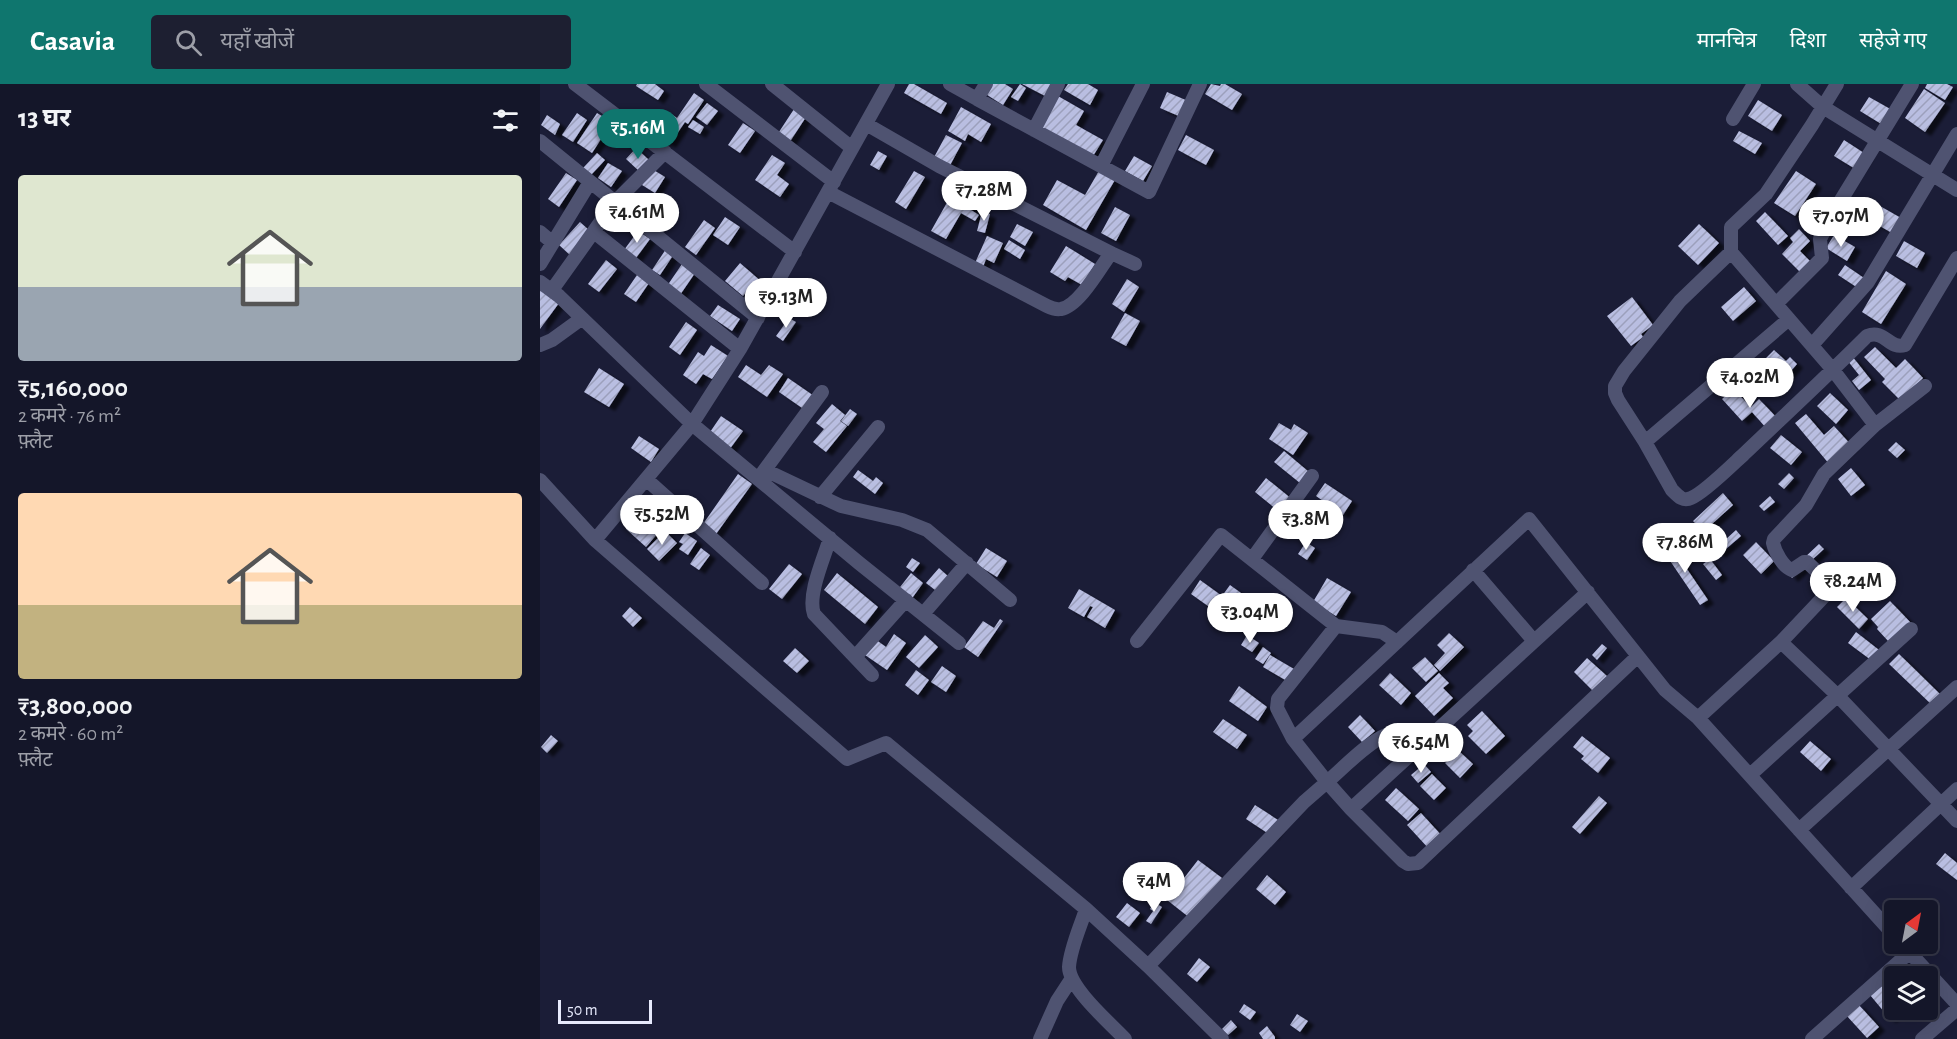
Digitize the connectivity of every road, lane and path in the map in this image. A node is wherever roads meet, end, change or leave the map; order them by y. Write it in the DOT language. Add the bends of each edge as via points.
graph roads {
  1 [pos="575,84"];
  2 [pos="706,84"];
  3 [pos="772,84"];
  4 [pos="888,84"];
  5 [pos="950,84"];
  6 [pos="986,84"];
  7 [pos="1058,84"];
  8 [pos="1143,84"];
  9 [pos="1200,84"];
  10 [pos="1755,84"];
  11 [pos="1797,84"];
  12 [pos="1837,84"];
  13 [pos="1911,84"];
  14 [pos="977,99"];
  15 [pos="1823,106"];
  16 [pos="1733,119"];
  17 [pos="866,124"];
  18 [pos="1034,130"];
  19 [pos="1957,134"];
  20 [pos="1878,140"];
  21 [pos="540,141"];
  22 [pos="852,148"];
  23 [pos="665,152"];
  24 [pos="1101,166"];
  25 [pos="1932,174"];
  26 [pos="590,182"];
  27 [pos="831,187"];
  28 [pos="1957,190"];
  29 [pos="614,202"];
  30 [pos="540,232"];
  31 [pos="594,232"];
  32 [pos="553,243"];
  33 [pos="795,252"];
  34 [pos="1731,252"];
  35 [pos="1111,253"];
  36 [pos="1957,258"];
  37 [pos="540,264"];
  38 [pos="1135,264"];
  39 [pos="546,286"];
  40 [pos="1776,304"];
  41 [pos="758,318"];
  42 [pos="1789,318"];
  43 [pos="581,319"];
  44 [pos="540,345"];
  45 [pos="1812,345"];
  46 [pos="740,349"];
  47 [pos="1833,370"];
  48 [pos="1924,386"];
  49 [pos="822,392"];
  50 [pos="692,424"];
  51 [pos="1875,425"];
  52 [pos="878,428"];
  53 [pos="1645,442"];
  54 [pos="762,474"];
  55 [pos="1312,476"];
  56 [pos="646,479"];
  57 [pos="540,480"];
  58 [pos="820,496"];
  59 [pos="830,538"];
  60 [pos="595,540"];
  61 [pos="1252,560"];
  62 [pos="967,563"];
  63 [pos="1473,570"];
  64 [pos="762,583"];
  65 [pos="1588,592"];
  66 [pos="906,600"];
  67 [pos="1010,600"];
  68 [pos="923,614"];
  69 [pos="1336,626"];
  70 [pos="1911,629"];
  71 [pos="1137,640"];
  72 [pos="1534,641"];
  73 [pos="1397,642"];
  74 [pos="1781,642"];
  75 [pos="959,643"];
  76 [pos="1638,656"];
  77 [pos="855,657"];
  78 [pos="872,675"];
  79 [pos="1957,687"];
  80 [pos="1838,695"];
  81 [pos="1698,718"];
  82 [pos="1433,732"];
  83 [pos="1293,739"];
  84 [pos="1889,749"];
  85 [pos="1750,775"];
  86 [pos="1327,782"];
  87 [pos="1957,789"];
  88 [pos="1941,804"];
  89 [pos="1351,809"];
  90 [pos="1957,821"];
  91 [pos="1799,830"];
  92 [pos="1851,888"];
  93 [pos="1086,909"];
  94 [pos="1884,924"];
  95 [pos="1900,954"];
  96 [pos="1911,954"];
  97 [pos="1148,966"];
  98 [pos="1072,978"];
  99 [pos="1957,1004"];
  100 [pos="1957,1009"];
  101 [pos="1040,1039"];
  102 [pos="1125,1039"];
  103 [pos="1222,1039"];
  104 [pos="1812,1039"];
  105 [pos="1922,1039"];
  1 -- 23 [label="street"];
  2 -- 27 [label="street"];
  3 -- 22 [label="street"];
  4 -- 17 [label="street"];
  5 -- 14 [label="street"];
  6 -- 14 [label="street"];
  7 -- 18 [label="street"];
  8 -- 24 [label="street"];
  9 -- 24 [label="street" via="1149,192"];
  10 -- 16 [label="street"];
  11 -- 15 [label="street"];
  12 -- 15 [label="street"];
  13 -- 20 [label="street"];
  14 -- 18 [label="street"];
  15 -- 20 [label="street"];
  15 -- 34 [label="street" via="1766,194 1731,227"];
  17 -- 22 [label="street"];
  17 -- 35 [label="street" via="939,166"];
  18 -- 24 [label="street"];
  19 -- 25 [label="street"];
  20 -- 25 [label="street"];
  20 -- 40 [label="street" via="1820,239 1821,258"];
  21 -- 26 [label="street"];
  22 -- 27 [label="street"];
  23 -- 29 [label="street"];
  23 -- 33 [label="street"];
  25 -- 28 [label="street"];
  25 -- 45 [label="street" via="1868,282"];
  26 -- 29 [label="street"];
  26 -- 32 [label="street"];
  27 -- 33 [label="street"];
  27 -- 35 [label="street" via="1056,309 1075,302"];
  29 -- 31 [label="street"];
  29 -- 41 [label="street"];
  30 -- 32 [label="street"];
  31 -- 39 [label="street"];
  31 -- 46 [label="street"];
  32 -- 37 [label="street"];
  33 -- 41 [label="street"];
  34 -- 40 [label="street"];
  34 -- 53 [label="street" via="1680,302 1615,387 1618,400"];
  35 -- 38 [label="street"];
  36 -- 47 [label="street" via="1905,345 1895,345 1880,334 1867,336"];
  39 -- 43 [label="street"];
  40 -- 42 [label="street"];
  41 -- 46 [label="street"];
  42 -- 45 [label="street"];
  42 -- 53 [label="street"];
  43 -- 44 [label="street"];
  43 -- 50 [label="street"];
  45 -- 47 [label="street"];
  46 -- 50 [label="street"];
  47 -- 51 [label="street"];
  47 -- 53 [label="street" via="1725,471 1688,500 1672,490"];
  48 -- 51 [label="street"];
  49 -- 54 [label="street"];
  50 -- 54 [label="street"];
  50 -- 56 [label="street"];
  51 -- 74 [label="street" via="1824,474 1806,505 1774,539 1775,550 1787,568 1792,570 1807,562 1832,588"];
  52 -- 58 [label="street"];
  54 -- 58 [label="street"];
  54 -- 59 [label="street"];
  55 -- 61 [label="street"];
  56 -- 60 [label="street"];
  56 -- 64 [label="street"];
  57 -- 60 [label="street"];
  58 -- 62 [label="street" via="849,508 915,524"];
  59 -- 66 [label="street"];
  59 -- 77 [label="street" via="812,609"];
  60 -- 93 [label="street" via="847,759 886,743"];
  61 -- 69 [label="street"];
  61 -- 71 [label="street" via="1221,535"];
  62 -- 67 [label="street"];
  62 -- 68 [label="street"];
  63 -- 65 [label="street" via="1529,519"];
  63 -- 72 [label="street"];
  63 -- 73 [label="street"];
  65 -- 72 [label="street"];
  65 -- 76 [label="street"];
  66 -- 68 [label="street"];
  66 -- 77 [label="street"];
  68 -- 75 [label="street"];
  69 -- 73 [label="street" via="1382,632"];
  69 -- 83 [label="street" via="1278,699 1277,708"];
  70 -- 80 [label="street"];
  72 -- 82 [label="street"];
  73 -- 83 [label="street"];
  74 -- 80 [label="street"];
  74 -- 81 [label="street"];
  76 -- 81 [label="street" via="1665,690"];
  76 -- 89 [label="street" via="1418,863 1403,861"];
  77 -- 78 [label="street"];
  79 -- 84 [label="street"];
  80 -- 84 [label="street"];
  80 -- 85 [label="street"];
  81 -- 85 [label="street"];
  82 -- 86 [label="street" via="1384,736"];
  82 -- 89 [label="street"];
  83 -- 86 [label="street"];
  84 -- 88 [label="street"];
  84 -- 91 [label="street"];
  85 -- 91 [label="street"];
  86 -- 89 [label="street"];
  86 -- 97 [label="street"];
  87 -- 88 [label="street"];
  88 -- 90 [label="street"];
  88 -- 92 [label="street"];
  91 -- 92 [label="street"];
  92 -- 94 [label="street"];
  93 -- 97 [label="street"];
  93 -- 98 [label="street" via="1071,958"];
  95 -- 104 [label="street"];
  96 -- 99 [label="street"];
  97 -- 103 [label="street"];
  98 -- 101 [label="street"];
  98 -- 102 [label="street"];
  100 -- 105 [label="street"];
}
